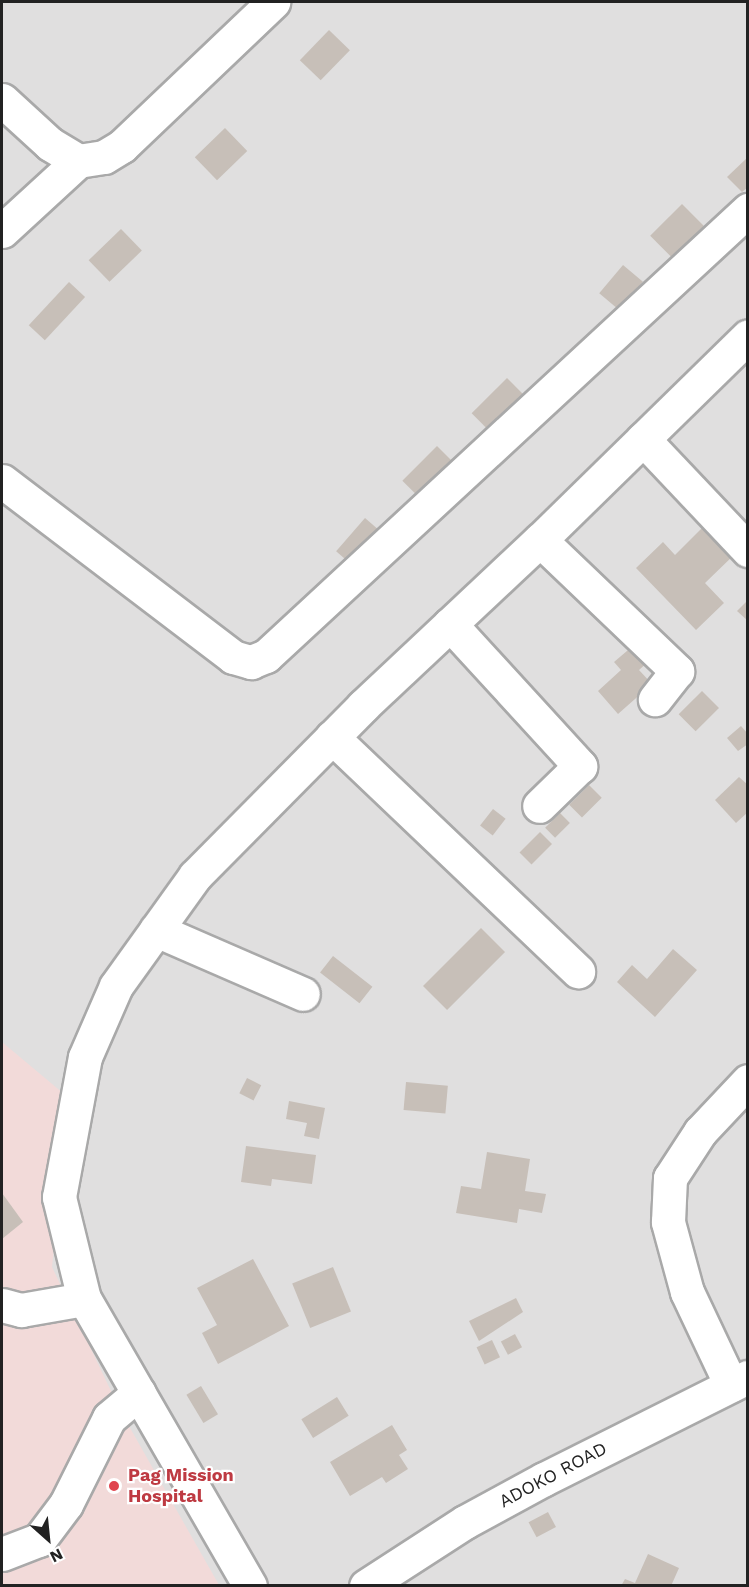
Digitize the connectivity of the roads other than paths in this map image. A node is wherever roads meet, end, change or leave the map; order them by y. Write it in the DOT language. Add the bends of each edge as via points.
graph roads {
  1 [pos="273,2"];
  2 [pos="2,100"];
  3 [pos="78,161"];
  4 [pos="747,210"];
  5 [pos="2,231"];
  6 [pos="747,336"];
  7 [pos="643,439"];
  8 [pos="2,481"];
  9 [pos="540,540"];
  10 [pos="747,549"];
  11 [pos="450,624"];
  12 [pos="656,699"];
  13 [pos="332,737"];
  14 [pos="539,806"];
  15 [pos="156,930"];
  16 [pos="579,971"];
  17 [pos="303,994"];
  18 [pos="747,1082"];
  19 [pos="84,1299"];
  20 [pos="8,1312"];
  21 [pos="739,1381"];
  22 [pos="139,1393"];
  23 [pos="2,1554"];
  24 [pos="250,1586"];
  25 [pos="366,1586"];
  1 -- 3 [label="street" via="122,146 104,157"];
  2 -- 3 [label="street" via="50,144"];
  3 -- 5 [label="street"];
  4 -- 8 [label="street" via="266,656 251,662 233,657"];
  6 -- 7 [label="street"];
  7 -- 9 [label="street"];
  7 -- 10 [label="street"];
  9 -- 11 [label="street"];
  9 -- 12 [label="street" via="677,671"];
  11 -- 13 [label="street"];
  11 -- 14 [label="street" via="580,766"];
  13 -- 15 [label="street" via="195,876"];
  13 -- 16 [label="street"];
  15 -- 17 [label="street"];
  15 -- 19 [label="street" via="116,986 86,1057 60,1197"];
  18 -- 21 [label="street" via="700,1132 670,1178 668,1222 687,1292"];
  19 -- 20 [label="street"];
  19 -- 22 [label="street"];
  21 -- 25 [label="street, ADOKO ROAD" via="465,1522"];
  22 -- 23 [label="street" via="109,1418 66,1504 39,1540"];
  22 -- 24 [label="street"];
}
